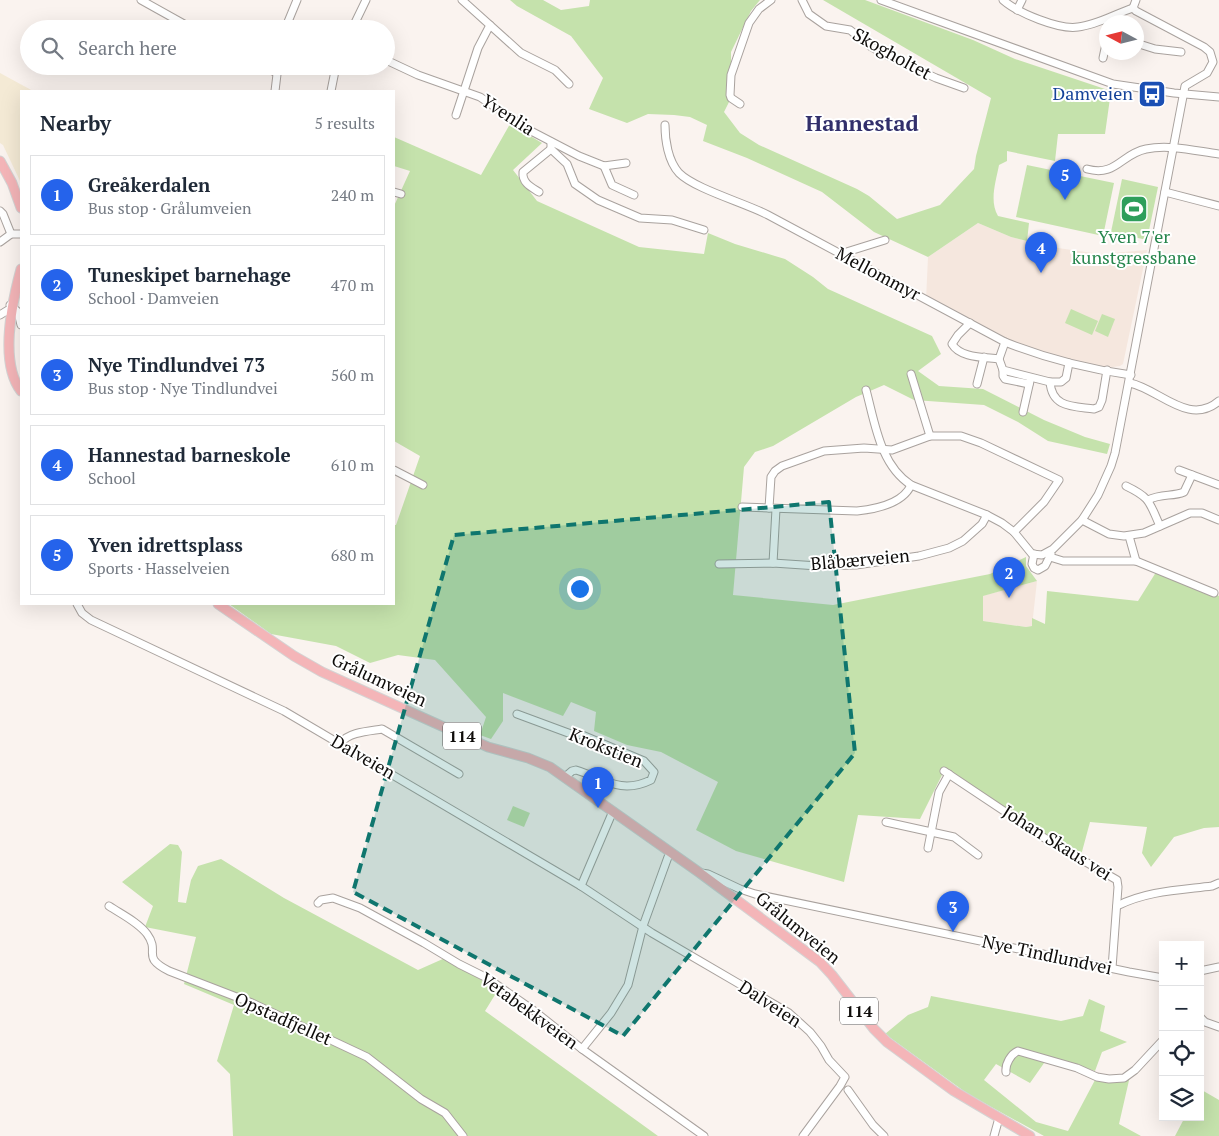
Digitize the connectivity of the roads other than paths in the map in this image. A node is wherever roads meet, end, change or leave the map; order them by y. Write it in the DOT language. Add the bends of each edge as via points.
graph roads {
  1 [pos="141,0"];
  2 [pos="297,0"];
  3 [pos="366,0"];
  4 [pos="462,0"];
  5 [pos="771,0"];
  6 [pos="802,0"];
  7 [pos="881,0"];
  8 [pos="1003,0"];
  9 [pos="1022,0"];
  10 [pos="1136,0"];
  11 [pos="1132,8"];
  12 [pos="1017,10"];
  13 [pos="1118,15"];
  14 [pos="177,20"];
  15 [pos="289,20"];
  16 [pos="356,20"];
  17 [pos="1099,22"];
  18 [pos="490,25"];
  19 [pos="1144,46"];
  20 [pos="1181,52"];
  21 [pos="395,64"];
  22 [pos="277,75"];
  23 [pos="334,75"];
  24 [pos="569,84"];
  25 [pos="964,88"];
  26 [pos="275,90"];
  27 [pos="331,90"];
  28 [pos="464,90"];
  29 [pos="1184,94"];
  30 [pos="1219,97"];
  31 [pos="740,104"];
  32 [pos="456,115"];
  33 [pos="665,125"];
  34 [pos="551,146"];
  35 [pos="1172,148"];
  36 [pos="1219,154"];
  37 [pos="0,161"];
  38 [pos="626,163"];
  39 [pos="604,166"];
  40 [pos="1087,169"];
  41 [pos="539,192"];
  42 [pos="1165,192"];
  43 [pos="634,195"];
  44 [pos="20,201"];
  45 [pos="1219,206"];
  46 [pos="0,211"];
  47 [pos="704,230"];
  48 [pos="11,234"];
  49 [pos="20,234"];
  50 [pos="886,240"];
  51 [pos="0,242"];
  52 [pos="840,254"];
  53 [pos="20,272"];
  54 [pos="6,310"];
  55 [pos="20,321"];
  56 [pos="970,323"];
  57 [pos="1004,342"];
  58 [pos="984,357"];
  59 [pos="999,359"];
  60 [pos="1069,363"];
  61 [pos="1107,370"];
  62 [pos="912,374"];
  63 [pos="1130,379"];
  64 [pos="1030,381"];
  65 [pos="1050,382"];
  66 [pos="977,384"];
  67 [pos="20,390"];
  68 [pos="866,390"];
  69 [pos="1219,401"];
  70 [pos="1023,412"];
  71 [pos="930,436"];
  72 [pos="884,450"];
  73 [pos="1179,470"];
  74 [pos="395,471"];
  75 [pos="1192,475"];
  76 [pos="423,485"];
  77 [pos="911,485"];
  78 [pos="1219,485"];
  79 [pos="1126,486"];
  80 [pos="1148,500"];
  81 [pos="742,507"];
  82 [pos="772,508"];
  83 [pos="987,515"];
  84 [pos="1082,520"];
  85 [pos="1219,520"];
  86 [pos="1160,526"];
  87 [pos="1014,532"];
  88 [pos="1129,536"];
  89 [pos="1051,553"];
  90 [pos="1034,554"];
  91 [pos="1136,561"];
  92 [pos="773,563"];
  93 [pos="720,564"];
  94 [pos="1214,593"];
  95 [pos="78,605"];
  96 [pos="219,605"];
  97 [pos="517,714"];
  98 [pos="341,744"];
  99 [pos="459,774"];
  100 [pos="565,777"];
  101 [pos="613,811"];
  102 [pos="886,822"];
  103 [pos="931,832"];
  104 [pos="928,848"];
  105 [pos="978,855"];
  106 [pos="668,857"];
  107 [pos="700,873"];
  108 [pos="1219,883"];
  109 [pos="581,886"];
  110 [pos="318,903"];
  111 [pos="109,906"];
  112 [pos="1117,906"];
  113 [pos="643,926"];
  114 [pos="1219,967"];
  115 [pos="1112,968"];
  116 [pos="1204,970"];
  117 [pos="1159,977"];
  118 [pos="1204,1021"];
  119 [pos="1219,1027"];
  120 [pos="1159,1044"];
  121 [pos="582,1049"];
  122 [pos="1006,1072"];
  123 [pos="848,1090"];
  124 [pos="999,1118"];
  125 [pos="463,1136"];
  126 [pos="704,1136"];
  127 [pos="804,1136"];
  128 [pos="884,1136"];
  129 [pos="994,1136"];
  130 [pos="1030,1136"];
  1 -- 14 [label="street"];
  2 -- 15 [label="street"];
  3 -- 16 [label="street"];
  4 -- 18 [label="street"];
  5 -- 31 [label="street" via="749,23 731,75 730,95"];
  6 -- 25 [label="street, Skogholtet" via="809,14 826,26 850,30 884,54"];
  7 -- 29 [label="street" via="1113,84"];
  8 -- 12 [label="street"];
  9 -- 12 [label="street"];
  10 -- 11 [label="street"];
  11 -- 13 [label="street"];
  11 -- 29 [label="street" via="1210,52 1211,67 1207,73 1184,86"];
  12 -- 17 [label="street" via="1067,27"];
  18 -- 24 [label="street" via="521,53 555,70"];
  18 -- 28 [label="street, Yvenlia" via="478,48"];
  19 -- 20 [label="street"];
  21 -- 28 [label="street, Yvenlia"];
  22 -- 26 [label="street"];
  23 -- 27 [label="street"];
  28 -- 32 [label="street, Yvenlia"];
  28 -- 34 [label="street, Yvenlia" via="480,97"];
  29 -- 30 [label="street"];
  29 -- 35 [label="street"];
  33 -- 52 [label="street, Mellommyr" via="667,147 674,164 688,179 750,206"];
  34 -- 39 [label="street, Yvenlia"];
  34 -- 41 [label="street, Yvenlia" via="523,175 524,181"];
  34 -- 47 [label="street, Yvenlia" via="567,164 575,184 598,200 640,218 672,220"];
  35 -- 36 [label="street"];
  35 -- 40 [label="street" via="1144,149 1107,170"];
  35 -- 42 [label="street"];
  37 -- 44 [label="main road"];
  38 -- 39 [label="street"];
  39 -- 43 [label="street" via="612,185"];
  42 -- 45 [label="street"];
  42 -- 63 [label="street"];
  46 -- 48 [label="street"];
  48 -- 49 [label="street"];
  48 -- 51 [label="street"];
  50 -- 52 [label="street"];
  52 -- 56 [label="street, Mellommyr"];
  53 -- 54 [label="main road"];
  54 -- 55 [label="street" via="18,312"];
  54 -- 67 [label="main road" via="1,361 8,379"];
  56 -- 57 [label="street, Mellommyr"];
  56 -- 58 [label="street" via="952,344 964,354"];
  57 -- 59 [label="street"];
  57 -- 60 [label="street, Mellommyr"];
  58 -- 59 [label="street"];
  58 -- 66 [label="street"];
  59 -- 64 [label="street" via="1005,379"];
  60 -- 61 [label="street, Mellommyr"];
  60 -- 65 [label="street" via="1064,381"];
  61 -- 63 [label="street, Mellommyr"];
  61 -- 65 [label="street" via="1102,400 1094,409 1060,403 1053,396"];
  62 -- 71 [label="street"];
  63 -- 69 [label="street, Mellommyr" via="1174,404 1194,410 1206,409"];
  63 -- 84 [label="street" via="1111,466"];
  64 -- 65 [label="street"];
  64 -- 70 [label="street"];
  68 -- 72 [label="street"];
  71 -- 72 [label="street"];
  71 -- 87 [label="street" via="966,438 1059,480 1040,507"];
  72 -- 77 [label="street" via="894,471"];
  72 -- 82 [label="street" via="824,451 782,466 771,477"];
  73 -- 75 [label="street"];
  74 -- 76 [label="street"];
  75 -- 78 [label="street"];
  75 -- 80 [label="street" via="1184,492 1158,495"];
  77 -- 82 [label="street" via="903,496 873,510"];
  77 -- 83 [label="street"];
  79 -- 80 [label="street"];
  80 -- 86 [label="street"];
  81 -- 82 [label="street"];
  82 -- 92 [label="street"];
  83 -- 87 [label="street"];
  83 -- 92 [label="street, Blåbærveien" via="963,541 919,556 856,565"];
  84 -- 88 [label="street" via="1109,534"];
  84 -- 89 [label="street"];
  85 -- 86 [label="street" via="1196,512"];
  86 -- 88 [label="street"];
  87 -- 90 [label="street"];
  88 -- 91 [label="street"];
  89 -- 90 [label="street"];
  89 -- 90 [label="street" via="1045,566 1038,570 1032,564"];
  89 -- 91 [label="street" via="1063,561"];
  91 -- 94 [label="street"];
  92 -- 93 [label="street, Blåbærveien"];
  95 -- 98 [label="street, Dalveien" via="91,620 284,711"];
  96 -- 100 [label="main road, Grålumveien / 114" via="322,672 488,747 540,762"];
  97 -- 100 [label="street, Krokstien" via="644,760 654,772 651,780 629,786 601,781 576,770"];
  98 -- 99 [label="street" via="353,735 384,730"];
  98 -- 109 [label="street, Dalveien"];
  100 -- 101 [label="main road, Grålumveien / 114"];
  101 -- 107 [label="main road, Grålumveien / 114"];
  101 -- 109 [label="street"];
  102 -- 103 [label="street"];
  103 -- 104 [label="street, Johan Skaus vei"];
  103 -- 105 [label="street" via="954,837"];
  103 -- 112 [label="street, Johan Skaus vei" via="946,773 1046,840 1113,877 1118,883"];
  106 -- 113 [label="street"];
  107 -- 115 [label="street, Nye Tindlundvei" via="755,894"];
  107 -- 124 [label="main road, Grålumveien / 114" via="820,962 874,1029 893,1047 954,1091"];
  108 -- 112 [label="street" via="1146,895"];
  109 -- 113 [label="street, Dalveien"];
  110 -- 121 [label="street, Vetabekkveien" via="326,898 341,900 424,943 487,978"];
  111 -- 125 [label="street, Opstadfjellet" via="147,934 153,961 157,965 252,1003 368,1057 421,1099 445,1113"];
  112 -- 115 [label="street, Johan Skaus vei"];
  113 -- 121 [label="street" via="628,985 611,1013"];
  113 -- 127 [label="street, Dalveien" via="789,1012 802,1023 845,1077"];
  114 -- 116 [label="street"];
  115 -- 117 [label="street, Nye Tindlundvei"];
  118 -- 119 [label="street"];
  120 -- 122 [label="street" via="1124,1078 1097,1077 1018,1051 1005,1068"];
  121 -- 126 [label="street, Vetabekkveien"];
  123 -- 128 [label="street"];
  124 -- 129 [label="street"];
  124 -- 130 [label="main road, Grålumveien / 114"];
}
